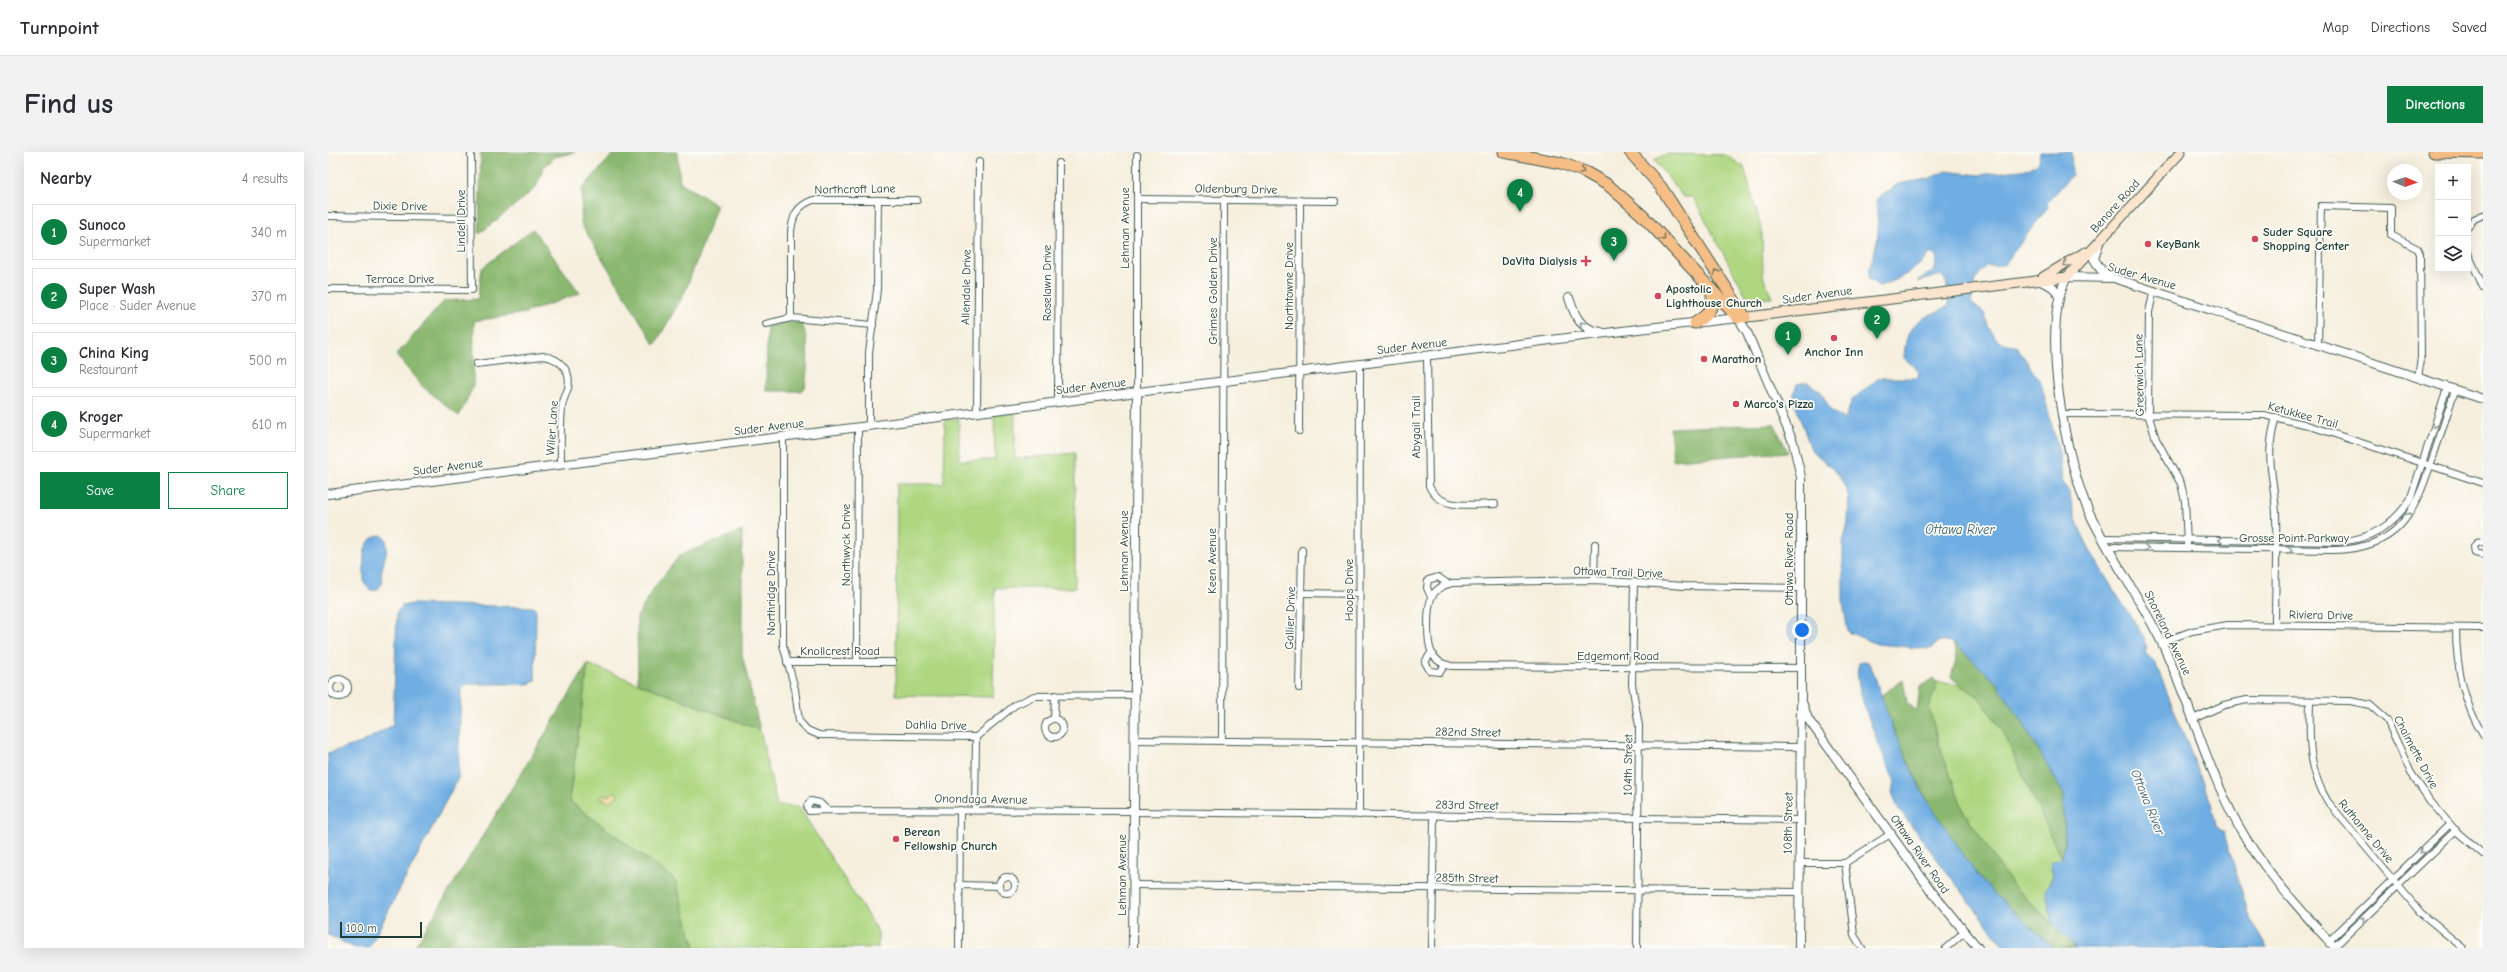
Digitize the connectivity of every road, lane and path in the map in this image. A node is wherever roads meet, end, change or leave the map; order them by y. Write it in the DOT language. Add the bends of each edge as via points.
graph roads {
  1 [pos="471,152"];
  2 [pos="1504,152"];
  3 [pos="1630,152"];
  4 [pos="2181,152"];
  5 [pos="2434,152"];
  6 [pos="2483,153"];
  7 [pos="1137,155"];
  8 [pos="979,162"];
  9 [pos="1059,163"];
  10 [pos="1137,198"];
  11 [pos="878,200"];
  12 [pos="917,200"];
  13 [pos="1224,200"];
  14 [pos="1300,200"];
  15 [pos="1335,201"];
  16 [pos="2483,215"];
  17 [pos="328,216"];
  18 [pos="472,218"];
  19 [pos="2471,224"];
  20 [pos="2101,239"];
  21 [pos="2093,247"];
  22 [pos="2471,260"];
  23 [pos="2067,277"];
  24 [pos="2114,278"];
  25 [pos="2038,280"];
  26 [pos="2483,287"];
  27 [pos="328,289"];
  28 [pos="472,290"];
  29 [pos="1711,290"];
  30 [pos="2154,290"];
  31 [pos="2059,296"];
  32 [pos="1569,298"];
  33 [pos="1741,317"];
  34 [pos="791,318"];
  35 [pos="1695,323"];
  36 [pos="766,324"];
  37 [pos="873,325"];
  38 [pos="1610,333"];
  39 [pos="2318,345"];
  40 [pos="1427,356"];
  41 [pos="476,364"];
  42 [pos="1360,364"];
  43 [pos="1300,372"];
  44 [pos="2418,378"];
  45 [pos="1224,382"];
  46 [pos="2451,389"];
  47 [pos="1137,393"];
  48 [pos="2483,399"];
  49 [pos="1058,402"];
  50 [pos="977,413"];
  51 [pos="2063,414"];
  52 [pos="2148,414"];
  53 [pos="2276,417"];
  54 [pos="869,426"];
  55 [pos="858,428"];
  56 [pos="1299,431"];
  57 [pos="783,438"];
  58 [pos="2422,463"];
  59 [pos="560,465"];
  60 [pos="2430,466"];
  61 [pos="2483,483"];
  62 [pos="328,494"];
  63 [pos="1495,504"];
  64 [pos="2102,538"];
  65 [pos="2187,540"];
  66 [pos="2275,541"];
  67 [pos="2483,542"];
  68 [pos="1595,544"];
  69 [pos="2107,547"];
  70 [pos="2187,548"];
  71 [pos="1302,550"];
  72 [pos="2275,550"];
  73 [pos="2483,555"];
  74 [pos="1594,580"];
  75 [pos="1634,582"];
  76 [pos="1448,584"];
  77 [pos="1801,588"];
  78 [pos="1302,593"];
  79 [pos="1360,594"];
  80 [pos="1431,597"];
  81 [pos="2275,625"];
  82 [pos="2456,628"];
  83 [pos="2483,628"];
  84 [pos="2162,642"];
  85 [pos="1431,653"];
  86 [pos="787,662"];
  87 [pos="857,662"];
  88 [pos="893,662"];
  89 [pos="1446,665"];
  90 [pos="1633,667"];
  91 [pos="1801,668"];
  92 [pos="1299,688"];
  93 [pos="1055,695"];
  94 [pos="1135,695"];
  95 [pos="2310,701"];
  96 [pos="1054,719"];
  97 [pos="2193,719"];
  98 [pos="1807,722"];
  99 [pos="819,735"];
  100 [pos="2483,736"];
  101 [pos="976,737"];
  102 [pos="1135,740"];
  103 [pos="1222,740"];
  104 [pos="1359,742"];
  105 [pos="1638,745"];
  106 [pos="1800,747"];
  107 [pos="827,810"];
  108 [pos="960,810"];
  109 [pos="975,810"];
  110 [pos="1134,812"];
  111 [pos="1359,815"];
  112 [pos="1434,816"];
  113 [pos="1638,819"];
  114 [pos="1800,820"];
  115 [pos="2450,824"];
  116 [pos="2456,830"];
  117 [pos="1892,833"];
  118 [pos="2483,854"];
  119 [pos="1799,863"];
  120 [pos="1845,863"];
  121 [pos="2392,880"];
  122 [pos="959,885"];
  123 [pos="1134,885"];
  124 [pos="999,886"];
  125 [pos="2398,886"];
  126 [pos="1432,889"];
  127 [pos="1638,892"];
  128 [pos="1799,892"];
  129 [pos="1964,932"];
  130 [pos="2333,946"];
  131 [pos="959,948"];
  132 [pos="1134,948"];
  133 [pos="1432,948"];
  134 [pos="1638,948"];
  135 [pos="1799,948"];
  136 [pos="1862,948"];
  137 [pos="1946,948"];
  138 [pos="1978,948"];
  139 [pos="2463,948"];
  1 -- 18 [label="street, Lindell Drive"];
  2 -- 29 [label="highway, one-way" via="1561,163 1585,172 1608,185 1642,215"];
  33 -- 3 [label="highway, one-way" via="1661,187"];
  4 -- 20 [label="main road, Benore Road"];
  5 -- 6 [label="highway"];
  7 -- 10 [label="street, Lehman Avenue"];
  8 -- 50 [label="street, Allendale Drive"];
  9 -- 49 [label="street, Roselawn Drive"];
  10 -- 13 [label="street, Oldenburg Drive"];
  10 -- 47 [label="street, Lehman Avenue"];
  11 -- 12 [label="street, Northcroft Lane"];
  11 -- 34 [label="street, Northcroft Lane" via="813,200 804,203 797,210 792,218 791,231"];
  11 -- 37 [label="street" via="877,290"];
  13 -- 14 [label="street, Oldenburg Drive"];
  13 -- 45 [label="street, Grimes Golden Drive"];
  14 -- 15 [label="street, Oldenburg Drive"];
  14 -- 43 [label="street, Northtowne Drive"];
  16 -- 19 [label="street"];
  17 -- 18 [label="street, Dixie Drive"];
  18 -- 28 [label="street, Lindell Drive"];
  20 -- 21 [label="main road, Benore Road"];
  20 -- 24 [label="street" via="2094,259 2101,270"];
  21 -- 23 [label="main road, Benore Road"];
  21 -- 25 [label="main road, one-way"];
  22 -- 26 [label="street"];
  23 -- 24 [label="street, Suder Avenue" via="2084,275"];
  23 -- 25 [label="main road, Suder Avenue"];
  23 -- 31 [label="street, Shoreland Avenue"];
  24 -- 30 [label="street, Suder Avenue"];
  25 -- 31 [label="street" via="2053,287"];
  25 -- 33 [label="main road, Suder Avenue"];
  27 -- 28 [label="street, Terrace Drive"];
  29 -- 33 [label="highway"];
  29 -- 35 [label="highway" via="1713,301 1710,311"];
  30 -- 39 [label="street, Suder Avenue"];
  30 -- 52 [label="street, Greenwich Lane" via="2149,312"];
  31 -- 51 [label="street, Shoreland Avenue" via="2054,352"];
  38 -- 32 [label="street, one-way" via="1592,330 1582,325 1573,312"];
  33 -- 35 [label="street, Suder Avenue"];
  33 -- 77 [label="street, Ottawa River Road" via="1798,459 1801,477"];
  34 -- 36 [label="street"];
  34 -- 37 [label="street"];
  35 -- 38 [label="street, Suder Avenue"];
  37 -- 54 [label="street" via="869,353"];
  38 -- 40 [label="street, Suder Avenue"];
  39 -- 44 [label="street, Suder Avenue"];
  39 -- 44 [label="street" via="2321,206 2391,208 2391,235 2418,249 2420,254 2421,357"];
  40 -- 42 [label="street, Suder Avenue"];
  40 -- 63 [label="street, Abygail Trail" via="1428,480 1435,496 1451,504"];
  41 -- 59 [label="street, Wiler Lane" via="543,356 557,360 565,369 568,382 562,410"];
  42 -- 43 [label="street, Suder Avenue"];
  42 -- 79 [label="street, Hoops Drive"];
  43 -- 45 [label="street, Suder Avenue"];
  43 -- 56 [label="street"];
  44 -- 46 [label="street, Suder Avenue"];
  45 -- 47 [label="street, Suder Avenue"];
  45 -- 103 [label="street, Keen Avenue"];
  46 -- 48 [label="street, Suder Avenue"];
  46 -- 58 [label="street, Grosse Point Parkway, one-way"];
  46 -- 60 [label="street, Grosse Point Parkway"];
  47 -- 49 [label="street, Suder Avenue"];
  47 -- 94 [label="street, Lehman Avenue"];
  49 -- 50 [label="street, Suder Avenue"];
  50 -- 54 [label="street, Suder Avenue"];
  51 -- 52 [label="street, Ketukkee Trail"];
  51 -- 64 [label="street, Shoreland Avenue" via="2083,495"];
  52 -- 53 [label="street, Ketukkee Trail" via="2249,414"];
  52 -- 65 [label="street, Greenwich Lane" via="2156,439 2181,484 2185,501"];
  53 -- 58 [label="street, Ketukkee Trail"];
  53 -- 66 [label="street" via="2270,440 2269,462 2275,512"];
  54 -- 55 [label="street, Suder Avenue"];
  55 -- 57 [label="street, Suder Avenue"];
  55 -- 87 [label="street, Northwyck Drive"];
  57 -- 59 [label="street, Suder Avenue"];
  57 -- 86 [label="street, Northridge Drive" via="782,628"];
  58 -- 60 [label="street, Ketukkee Trail"];
  58 -- 66 [label="street, Grosse Point Parkway" via="2410,500 2401,513 2376,533 2352,541"];
  59 -- 62 [label="street, Suder Avenue"];
  60 -- 61 [label="street, Ketukkee Trail"];
  72 -- 60 [label="street, Grosse Point Parkway, one-way" via="2343,550 2363,547 2382,538 2412,512"];
  64 -- 65 [label="street, Grosse Point Parkway"];
  64 -- 69 [label="street, Shoreland Avenue"];
  66 -- 65 [label="street, Grosse Point Parkway, one-way"];
  65 -- 70 [label="street, Greenwich Lane"];
  66 -- 72 [label="street"];
  67 -- 73 [label="street" via="2477,543 2474,547 2476,553"];
  68 -- 74 [label="street"];
  69 -- 70 [label="street, Grosse Point Parkway, one-way"];
  69 -- 84 [label="street, Shoreland Avenue"];
  70 -- 72 [label="street, Grosse Point Parkway"];
  71 -- 78 [label="street, Gallier Drive"];
  72 -- 81 [label="street"];
  74 -- 75 [label="street, Ottawa Trail Drive"];
  74 -- 76 [label="street, Ottawa Trail Drive"];
  75 -- 77 [label="street, Ottawa Trail Drive"];
  75 -- 90 [label="street, 104th Street"];
  76 -- 80 [label="street, Ottawa Trail Drive"];
  76 -- 80 [label="street" via="1438,577 1428,580 1427,588"];
  77 -- 91 [label="street, Ottawa River Road"];
  78 -- 79 [label="street"];
  78 -- 92 [label="street, Gallier Drive"];
  79 -- 104 [label="street, Hoops Drive"];
  80 -- 85 [label="street" via="1428,606 1428,643"];
  81 -- 82 [label="street, Riviera Drive"];
  81 -- 84 [label="street, Riviera Drive" via="2214,626"];
  82 -- 83 [label="street, Riviera Drive"];
  82 -- 100 [label="street" via="2461,682 2469,707"];
  84 -- 97 [label="street, Shoreland Avenue"];
  85 -- 89 [label="street"];
  85 -- 89 [label="street" via="1425,662 1430,672 1440,672"];
  86 -- 87 [label="street, Knollcrest Road"];
  86 -- 99 [label="street, Northridge Drive" via="799,721 807,730"];
  87 -- 88 [label="street, Knollcrest Road"];
  89 -- 90 [label="street, Edgemont Road"];
  90 -- 91 [label="street, Edgemont Road"];
  90 -- 105 [label="street, 104th Street" via="1634,697 1639,719"];
  91 -- 98 [label="street, Ottawa River Road" via="1801,698"];
  93 -- 94 [label="street, Dahlia Drive"];
  93 -- 96 [label="street"];
  93 -- 101 [label="street, Dahlia Drive" via="1039,695 1019,702"];
  94 -- 102 [label="street, Lehman Avenue"];
  95 -- 97 [label="street, Chalmette Drive" via="2242,701"];
  95 -- 115 [label="street, Chalmette Drive" via="2361,702 2379,711 2387,720 2417,781"];
  95 -- 121 [label="street, Ruthanne Drive" via="2310,751 2320,788 2335,813"];
  97 -- 130 [label="street, Shoreland Avenue" via="2226,799 2258,857"];
  98 -- 106 [label="street, 108th Street" via="1800,733"];
  98 -- 117 [label="street, Ottawa River Road"];
  99 -- 101 [label="street, Dahlia Drive"];
  101 -- 109 [label="street"];
  102 -- 103 [label="street, 282nd Street"];
  102 -- 110 [label="street, Lehman Avenue"];
  103 -- 104 [label="street, 282nd Street"];
  104 -- 105 [label="street, 282nd Street"];
  104 -- 111 [label="street, Hoops Drive"];
  105 -- 106 [label="street, 282nd Street"];
  105 -- 113 [label="street, 104th Street"];
  106 -- 114 [label="street, 108th Street"];
  107 -- 108 [label="street, Onondaga Avenue"];
  108 -- 109 [label="street, Onondaga Avenue"];
  108 -- 122 [label="street"];
  109 -- 110 [label="street, Onondaga Avenue"];
  110 -- 111 [label="street, 283rd Street"];
  110 -- 123 [label="street, Lehman Avenue"];
  111 -- 112 [label="street, 283rd Street"];
  112 -- 113 [label="street, 283rd Street"];
  112 -- 126 [label="street"];
  113 -- 114 [label="street, 283rd Street"];
  113 -- 127 [label="street, 104th Street"];
  114 -- 119 [label="street, 108th Street"];
  115 -- 116 [label="street, Chalmette Drive"];
  115 -- 121 [label="street, one-way"];
  116 -- 118 [label="street, Chalmette Drive"];
  116 -- 125 [label="street"];
  117 -- 120 [label="street"];
  117 -- 129 [label="street, Ottawa River Road" via="1932,892"];
  119 -- 120 [label="street"];
  119 -- 128 [label="street, 108th Street"];
  120 -- 136 [label="street" via="1854,935"];
  121 -- 125 [label="street, Ruthanne Drive"];
  121 -- 130 [label="street"];
  122 -- 124 [label="street"];
  122 -- 131 [label="street"];
  123 -- 126 [label="street, 285th Street"];
  123 -- 132 [label="street, Lehman Avenue"];
  130 -- 125 [label="street, one-way"];
  125 -- 139 [label="street, Ruthanne Drive" via="2440,931"];
  126 -- 127 [label="street, 285th Street"];
  126 -- 133 [label="street"];
  127 -- 128 [label="street, 285th Street"];
  127 -- 134 [label="street, 104th Street"];
  128 -- 135 [label="street, 108th Street"];
  129 -- 137 [label="street"];
  129 -- 138 [label="street, Ottawa River Road"];
}
